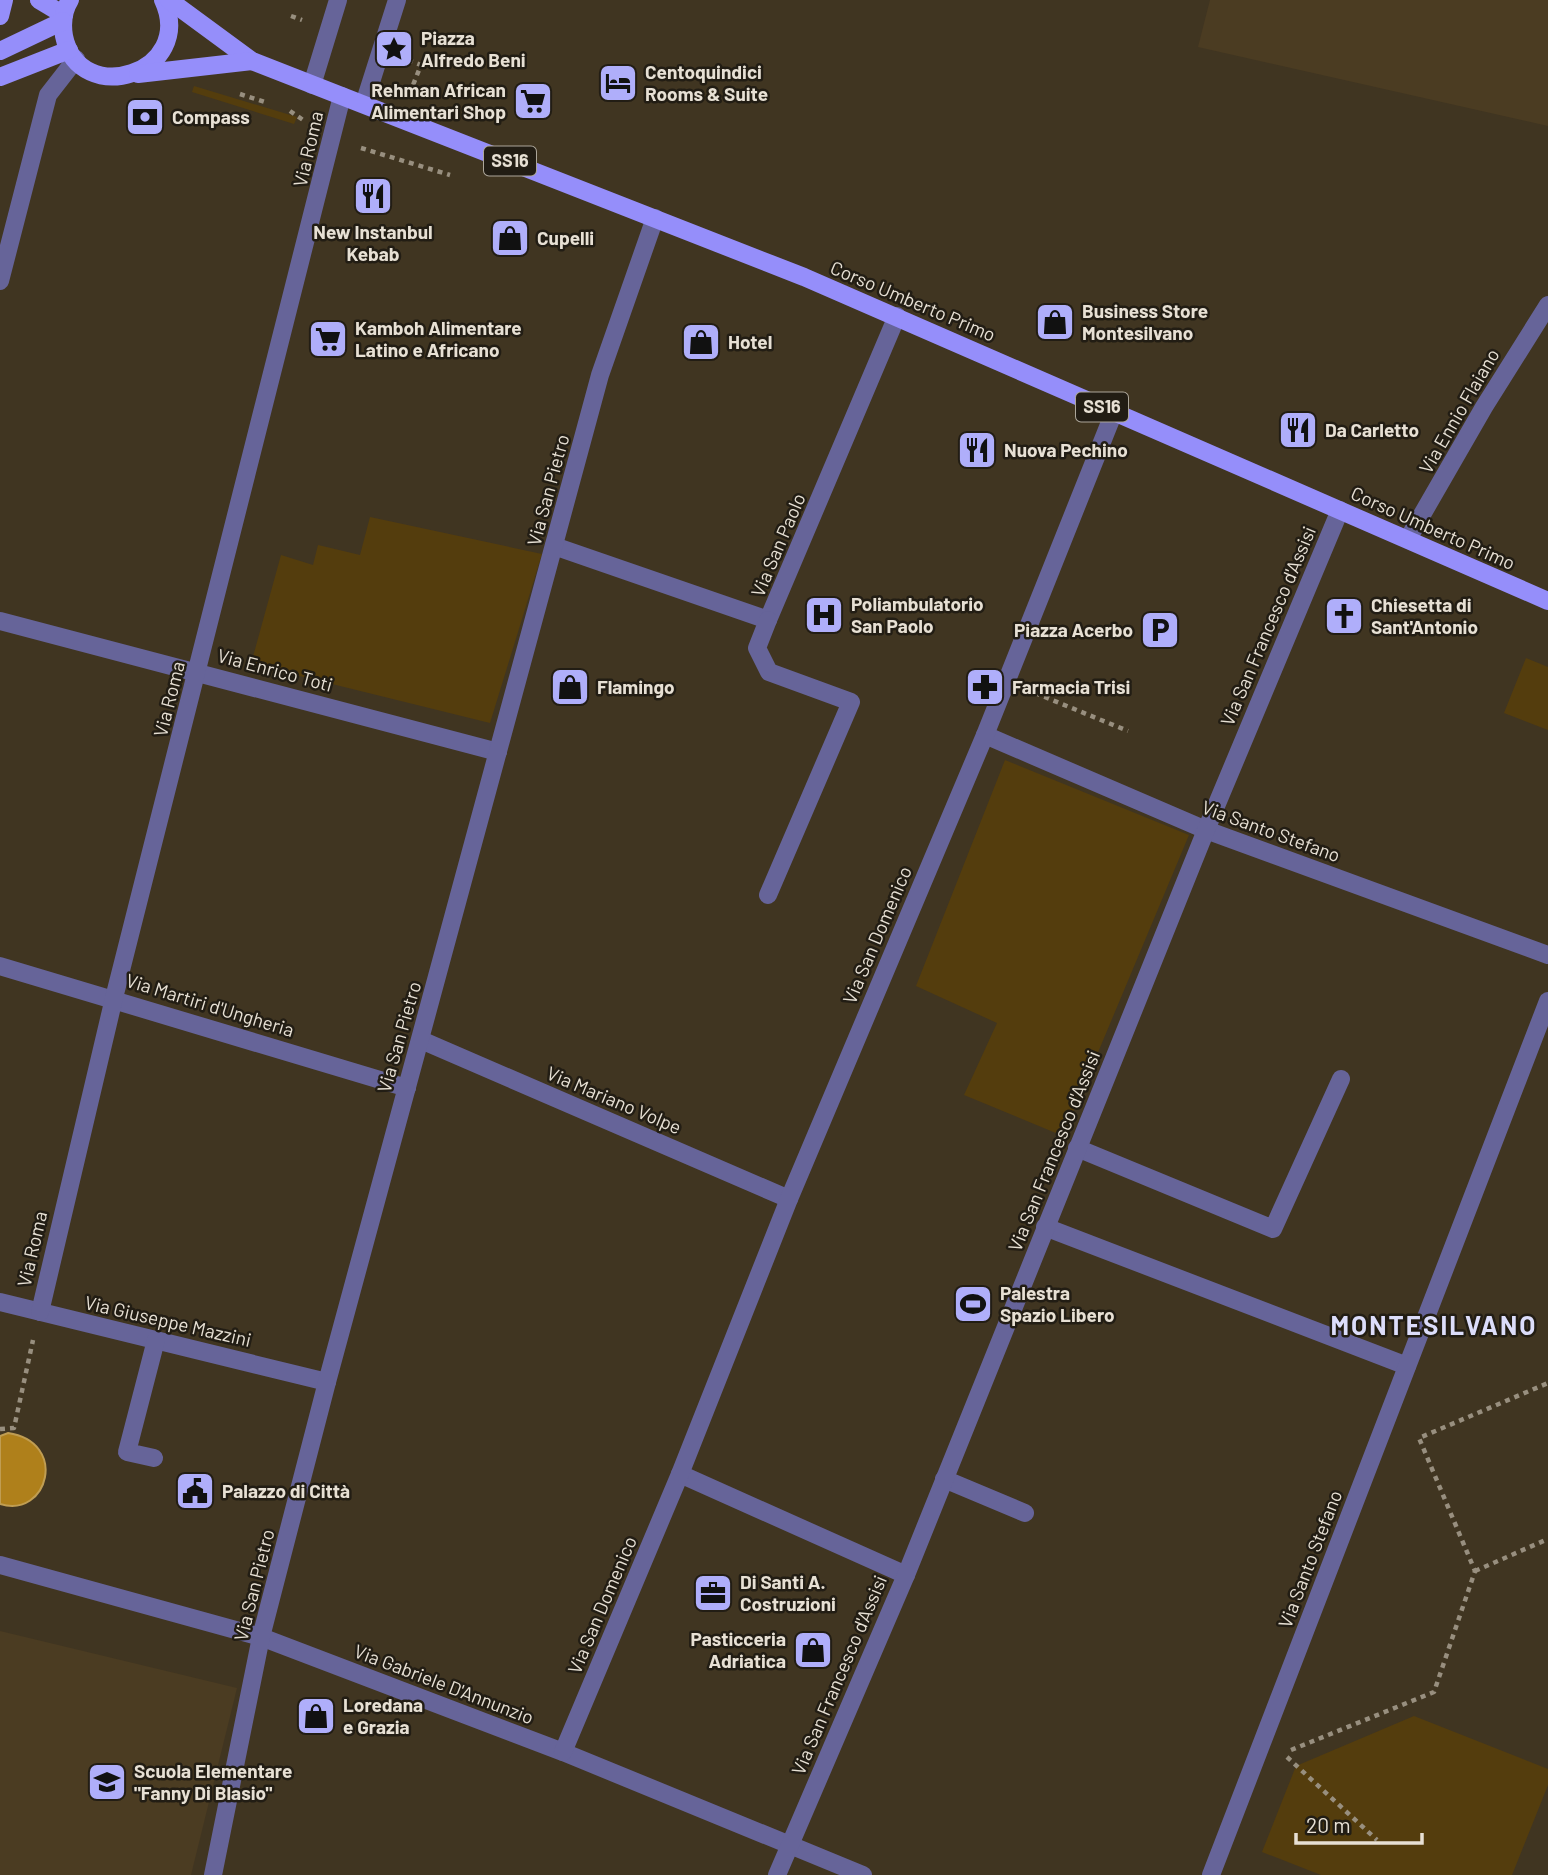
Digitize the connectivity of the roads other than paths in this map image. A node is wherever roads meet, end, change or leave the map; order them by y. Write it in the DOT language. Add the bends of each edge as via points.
graph roads {
  1 [pos="4,0"];
  2 [pos="39,0"];
  3 [pos="163,0"];
  4 [pos="169,0"];
  5 [pos="338,0"];
  6 [pos="397,0"];
  7 [pos="66,12"];
  8 [pos="0,16"];
  9 [pos="0,51"];
  10 [pos="73,55"];
  11 [pos="252,61"];
  12 [pos="133,74"];
  13 [pos="0,77"];
  14 [pos="312,85"];
  15 [pos="342,96"];
  16 [pos="364,104"];
  17 [pos="655,218"];
  18 [pos="0,281"];
  19 [pos="1548,305"];
  20 [pos="897,316"];
  21 [pos="1114,412"];
  22 [pos="1340,510"];
  23 [pos="1408,540"];
  24 [pos="554,546"];
  25 [pos="1548,601"];
  26 [pos="768,620"];
  27 [pos="0,621"];
  28 [pos="198,671"];
  29 [pos="985,734"];
  30 [pos="498,752"];
  31 [pos="1206,830"];
  32 [pos="768,895"];
  33 [pos="1548,956"];
  34 [pos="0,966"];
  35 [pos="114,998"];
  36 [pos="1548,1001"];
  37 [pos="421,1040"];
  38 [pos="1341,1079"];
  39 [pos="407,1088"];
  40 [pos="1077,1148"];
  41 [pos="789,1199"];
  42 [pos="1045,1227"];
  43 [pos="0,1302"];
  44 [pos="40,1312"];
  45 [pos="156,1340"];
  46 [pos="1407,1366"];
  47 [pos="327,1382"];
  48 [pos="154,1458"];
  49 [pos="680,1474"];
  50 [pos="944,1479"];
  51 [pos="1026,1513"];
  52 [pos="0,1565"];
  53 [pos="906,1575"];
  54 [pos="261,1637"];
  55 [pos="563,1752"];
  56 [pos="789,1845"];
  57 [pos="855,1873"];
  58 [pos="213,1875"];
  59 [pos="777,1875"];
  60 [pos="1211,1875"];
  1 -- 8 [label="main road"];
  2 -- 7 [label="main road"];
  3 -- 12 [label="main road" via="169,22 167,39 154,61"];
  4 -- 11 [label="main road, Corso Umberto Primo / SS16"];
  5 -- 14 [label="street"];
  6 -- 16 [label="street"];
  7 -- 9 [label="main road"];
  7 -- 10 [label="main road"];
  10 -- 12 [label="main road, SS16" via="90,71 106,76"];
  10 -- 13 [label="main road"];
  10 -- 18 [label="street" via="48,95"];
  11 -- 12 [label="main road, Corso Umberto Primo / SS16"];
  11 -- 14 [label="main road, Corso Umberto Primo / SS16"];
  14 -- 15 [label="main road, Corso Umberto Primo / SS16"];
  15 -- 16 [label="main road, Corso Umberto Primo / SS16"];
  15 -- 28 [label="street, Via Roma"];
  16 -- 17 [label="main road, Corso Umberto Primo / SS16"];
  17 -- 20 [label="main road, Corso Umberto Primo / SS16"];
  17 -- 24 [label="street, Via San Pietro" via="600,375"];
  19 -- 23 [label="street, Via Ennio Flaiano"];
  20 -- 21 [label="main road, Corso Umberto Primo / SS16"];
  20 -- 26 [label="street, Via San Paolo"];
  21 -- 22 [label="main road, Corso Umberto Primo / SS16"];
  21 -- 29 [label="street, Via San Domenico"];
  22 -- 23 [label="main road, Corso Umberto Primo / SS16"];
  22 -- 31 [label="street, Via San Francesco d'Assisi"];
  23 -- 25 [label="main road, Corso Umberto Primo / SS16"];
  24 -- 26 [label="street, Via San Paolo"];
  24 -- 30 [label="street, Via San Pietro"];
  26 -- 32 [label="street" via="757,648 769,672 850,702"];
  27 -- 28 [label="street, Via Enrico Toti"];
  28 -- 30 [label="street, Via Enrico Toti"];
  28 -- 35 [label="street, Via Roma"];
  29 -- 31 [label="street, Via Santo Stefano"];
  29 -- 41 [label="street, Via San Domenico"];
  30 -- 37 [label="street, Via San Pietro"];
  31 -- 33 [label="street, Via Santo Stefano"];
  31 -- 40 [label="street, Via San Francesco d'Assisi"];
  34 -- 35 [label="street, Via Martiri d'Ungheria"];
  35 -- 39 [label="street, Via Martiri d'Ungheria"];
  35 -- 44 [label="street, Via Roma"];
  36 -- 46 [label="street, Via Santo Stefano"];
  37 -- 39 [label="street, Via San Pietro"];
  37 -- 41 [label="street, Via Mariano Volpe"];
  38 -- 40 [label="street" via="1273,1229"];
  39 -- 47 [label="street, Via San Pietro"];
  40 -- 42 [label="street, Via San Francesco d'Assisi"];
  41 -- 49 [label="street, Via San Domenico"];
  42 -- 46 [label="street"];
  42 -- 50 [label="street, Via San Francesco d'Assisi"];
  43 -- 44 [label="street, Via Giuseppe Mazzini"];
  44 -- 45 [label="street, Via Giuseppe Mazzini"];
  45 -- 47 [label="street, Via Giuseppe Mazzini"];
  45 -- 48 [label="street" via="127,1452"];
  46 -- 60 [label="street, Via Santo Stefano"];
  47 -- 54 [label="street, Via San Pietro"];
  49 -- 53 [label="street"];
  49 -- 55 [label="street, Via San Domenico"];
  50 -- 51 [label="street"];
  50 -- 53 [label="street, Via San Francesco d'Assisi"];
  52 -- 54 [label="street, Via Gabriele D'Annunzio"];
  53 -- 56 [label="street, Via San Francesco d'Assisi"];
  54 -- 55 [label="street, Via Gabriele D'Annunzio"];
  54 -- 58 [label="street, Via San Pietro"];
  55 -- 56 [label="street, Via Gabriele D'Annunzio"];
  56 -- 57 [label="street, Via Gabriele D'Annunzio"];
  56 -- 59 [label="street, Via San Francesco d'Assisi"];
}
